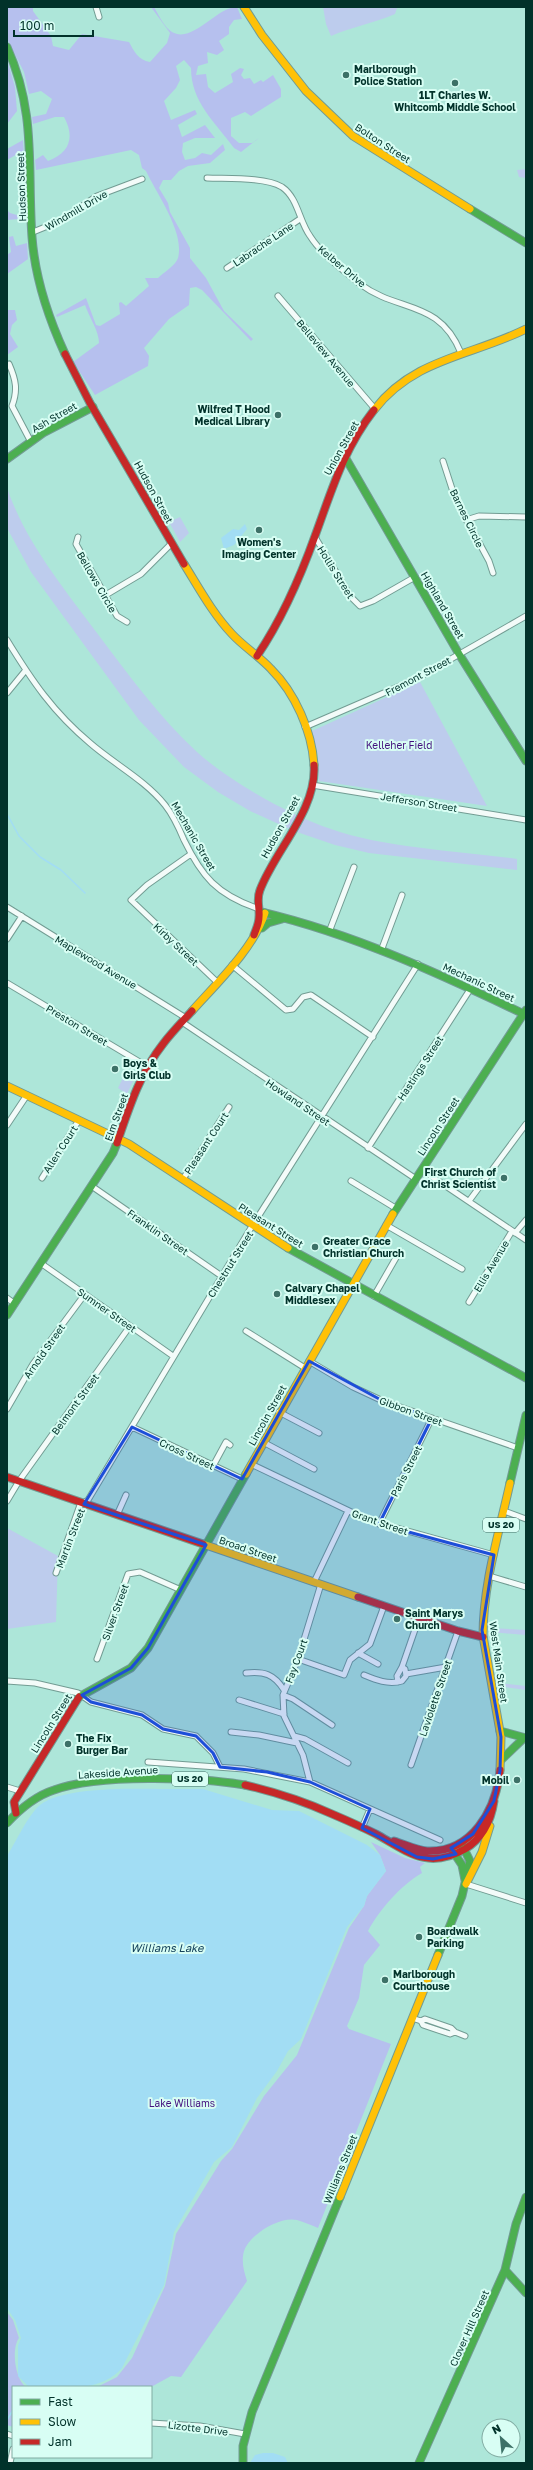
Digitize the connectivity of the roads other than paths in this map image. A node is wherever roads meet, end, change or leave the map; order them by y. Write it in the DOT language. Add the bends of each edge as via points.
graph roads {
  1 [pos="96,7"];
  2 [pos="244,7"];
  3 [pos="99,17"];
  4 [pos="7,47"];
  5 [pos="207,178"];
  6 [pos="142,179"];
  7 [pos="300,219"];
  8 [pos="33,232"];
  9 [pos="526,243"];
  10 [pos="226,268"];
  11 [pos="278,296"];
  12 [pos="526,329"];
  13 [pos="461,353"];
  14 [pos="9,364"];
  15 [pos="93,407"];
  16 [pos="375,409"];
  17 [pos="31,442"];
  18 [pos="345,458"];
  19 [pos="7,459"];
  20 [pos="443,461"];
  21 [pos="526,516"];
  22 [pos="466,520"];
  23 [pos="78,537"];
  24 [pos="315,537"];
  25 [pos="171,544"];
  26 [pos="493,573"];
  27 [pos="415,577"];
  28 [pos="104,596"];
  29 [pos="526,616"];
  30 [pos="127,622"];
  31 [pos="7,640"];
  32 [pos="459,654"];
  33 [pos="257,656"];
  34 [pos="25,671"];
  35 [pos="7,693"];
  36 [pos="306,727"];
  37 [pos="526,761"];
  38 [pos="312,785"];
  39 [pos="526,820"];
  40 [pos="192,854"];
  41 [pos="354,867"];
  42 [pos="402,895"];
  43 [pos="7,907"];
  44 [pos="256,908"];
  45 [pos="265,913"];
  46 [pos="22,916"];
  47 [pos="288,919"];
  48 [pos="329,932"];
  49 [pos="254,935"];
  50 [pos="7,939"];
  51 [pos="381,951"];
  52 [pos="418,964"];
  53 [pos="232,965"];
  54 [pos="217,982"];
  55 [pos="7,983"];
  56 [pos="472,988"];
  57 [pos="525,1013"];
  58 [pos="184,1020"];
  59 [pos="373,1037"];
  60 [pos="148,1067"];
  61 [pos="7,1086"];
  62 [pos="27,1095"];
  63 [pos="229,1107"];
  64 [pos="322,1117"];
  65 [pos="79,1120"];
  66 [pos="526,1124"];
  67 [pos="7,1125"];
  68 [pos="120,1139"];
  69 [pos="368,1148"];
  70 [pos="422,1170"];
  71 [pos="42,1178"];
  72 [pos="183,1179"];
  73 [pos="416,1179"];
  74 [pos="351,1181"];
  75 [pos="93,1187"];
  76 [pos="469,1201"];
  77 [pos="397,1209"];
  78 [pos="526,1220"];
  79 [pos="386,1225"];
  80 [pos="253,1226"];
  81 [pos="514,1232"];
  82 [pos="526,1240"];
  83 [pos="397,1256"];
  84 [pos="42,1264"];
  85 [pos="462,1269"];
  86 [pos="222,1277"];
  87 [pos="354,1284"];
  88 [pos="85,1294"];
  89 [pos="374,1296"];
  90 [pos="7,1298"];
  91 [pos="469,1302"];
  92 [pos="14,1304"];
  93 [pos="7,1315"];
  94 [pos="130,1326"];
  95 [pos="246,1331"];
  96 [pos="173,1356"];
  97 [pos="309,1361"];
  98 [pos="305,1368"];
  99 [pos="526,1378"];
  100 [pos="7,1410"];
  101 [pos="279,1412"];
  102 [pos="526,1415"];
  103 [pos="432,1418"];
  104 [pos="132,1427"];
  105 [pos="319,1433"];
  106 [pos="263,1442"];
  107 [pos="230,1445"];
  108 [pos="518,1448"];
  109 [pos="251,1464"];
  110 [pos="213,1466"];
  111 [pos="314,1469"];
  112 [pos="7,1477"];
  113 [pos="242,1479"];
  114 [pos="19,1481"];
  115 [pos="126,1494"];
  116 [pos="7,1502"];
  117 [pos="84,1504"];
  118 [pos="348,1511"];
  119 [pos="504,1511"];
  120 [pos="117,1515"];
  121 [pos="526,1519"];
  122 [pos="379,1524"];
  123 [pos="206,1545"];
  124 [pos="494,1555"];
  125 [pos="56,1573"];
  126 [pos="490,1576"];
  127 [pos="317,1583"];
  128 [pos="526,1587"];
  129 [pos="181,1590"];
  130 [pos="384,1606"];
  131 [pos="419,1618"];
  132 [pos="458,1631"];
  133 [pos="483,1637"];
  134 [pos="358,1653"];
  135 [pos="97,1659"];
  136 [pos="298,1659"];
  137 [pos="378,1664"];
  138 [pos="402,1667"];
  139 [pos="446,1667"];
  140 [pos="246,1673"];
  141 [pos="406,1674"];
  142 [pos="364,1675"];
  143 [pos="7,1681"];
  144 [pos="398,1682"];
  145 [pos="284,1693"];
  146 [pos="82,1695"];
  147 [pos="239,1700"];
  148 [pos="284,1714"];
  149 [pos="332,1725"];
  150 [pos="500,1731"];
  151 [pos="231,1732"];
  152 [pos="294,1736"];
  153 [pos="525,1738"];
  154 [pos="297,1743"];
  155 [pos="501,1760"];
  156 [pos="148,1762"];
  157 [pos="348,1763"];
  158 [pos="411,1765"];
  159 [pos="220,1767"];
  160 [pos="310,1782"];
  161 [pos="7,1787"];
  162 [pos="20,1791"];
  163 [pos="494,1801"];
  164 [pos="370,1809"];
  165 [pos="16,1813"];
  166 [pos="491,1818"];
  167 [pos="7,1823"];
  168 [pos="362,1828"];
  169 [pos="375,1835"];
  170 [pos="440,1840"];
  171 [pos="461,1843"];
  172 [pos="451,1848"];
  173 [pos="465,1850"];
  174 [pos="456,1854"];
  175 [pos="466,1884"];
  176 [pos="526,1903"];
  177 [pos="412,2018"];
  178 [pos="465,2036"];
  179 [pos="526,2196"];
  180 [pos="505,2270"];
  181 [pos="526,2293"];
  182 [pos="152,2423"];
  183 [pos="246,2434"];
  184 [pos="243,2463"];
  185 [pos="419,2463"];
  1 -- 3 [label="street"];
  2 -- 9 [label="street, Bolton Street" via="302,87 353,136"];
  4 -- 8 [label="street, Hudson Street" via="18,67 24,91 32,175"];
  5 -- 7 [label="street, Kelber Drive" via="276,184 292,198"];
  6 -- 8 [label="street, Windmill Drive" via="97,196 60,221"];
  7 -- 10 [label="street, Labrache Lane"];
  7 -- 13 [label="street, Kelber Drive" via="318,246 373,292 440,321 452,334"];
  8 -- 15 [label="street, Hudson Street" via="36,266 48,309 67,359"];
  11 -- 16 [label="street, Belleview Avenue"];
  12 -- 13 [label="street, Union Street" via="509,338"];
  13 -- 16 [label="street, Union Street" via="422,369 404,380"];
  14 -- 17 [label="street" via="15,377 17,393 12,406"];
  15 -- 17 [label="street, Ash Street" via="55,426"];
  15 -- 25 [label="street, Hudson Street"];
  16 -- 18 [label="street, Union Street"];
  17 -- 19 [label="street, Ash Street"];
  18 -- 24 [label="street, Union Street" via="335,477"];
  18 -- 27 [label="street, Highland Street"];
  20 -- 22 [label="street, Barnes Circle" via="455,498"];
  21 -- 22 [label="street" via="479,516"];
  22 -- 26 [label="street, Barnes Circle"];
  23 -- 28 [label="street, Bellows Circle" via="76,544 79,551"];
  24 -- 27 [label="street, Hollis Street" via="351,597 360,606"];
  24 -- 33 [label="street, Union Street" via="282,618"];
  25 -- 28 [label="street" via="141,574"];
  25 -- 33 [label="street, Hudson Street" via="228,629 242,646"];
  27 -- 32 [label="street, Highland Street"];
  28 -- 30 [label="street, Bellows Circle" via="116,616"];
  29 -- 32 [label="street, Fremont Street"];
  31 -- 34 [label="street, Mechanic Street"];
  32 -- 36 [label="street, Fremont Street" via="395,690"];
  32 -- 37 [label="street, Highland Street"];
  33 -- 36 [label="street, Hudson Street" via="280,678"];
  34 -- 35 [label="street"];
  34 -- 40 [label="street, Mechanic Street" via="62,718 165,805"];
  36 -- 38 [label="street, Hudson Street" via="314,755"];
  38 -- 39 [label="street, Jefferson Street"];
  38 -- 44 [label="street, Hudson Street" via="305,804 264,878"];
  40 -- 44 [label="street, Mechanic Street" via="202,872 221,892"];
  40 -- 54 [label="street, Kirby Street" via="132,898 136,906"];
  41 -- 48 [label="street"];
  42 -- 51 [label="street"];
  43 -- 46 [label="street, Maplewood Avenue"];
  44 -- 45 [label="street, Mechanic Street"];
  44 -- 49 [label="street, Elm Street" via="259,917"];
  45 -- 47 [label="street, Mechanic Street"];
  45 -- 49 [label="street, Elm Street" via="264,922"];
  46 -- 50 [label="street"];
  46 -- 58 [label="street, Maplewood Avenue"];
  47 -- 48 [label="street, Mechanic Street"];
  47 -- 49 [label="street, Elm Street" via="268,922"];
  48 -- 51 [label="street, Mechanic Street"];
  49 -- 53 [label="street, Elm Street"];
  51 -- 52 [label="street, Mechanic Street"];
  52 -- 56 [label="street, Mechanic Street"];
  52 -- 59 [label="street, Chestnut Street"];
  53 -- 54 [label="street, Elm Street"];
  53 -- 59 [label="street" via="286,1010 293,1009 303,996 311,995"];
  54 -- 58 [label="street, Elm Street"];
  55 -- 60 [label="street, Preston Street"];
  56 -- 57 [label="street, Mechanic Street"];
  56 -- 69 [label="street, Hastings Street"];
  57 -- 70 [label="street, Lincoln Street"];
  58 -- 60 [label="street, Elm Street"];
  58 -- 64 [label="street, Howland Street"];
  59 -- 64 [label="street, Chestnut Street"];
  60 -- 68 [label="street, Elm Street" via="132,1101"];
  61 -- 62 [label="street, Pleasant Street"];
  62 -- 65 [label="street, Pleasant Street"];
  62 -- 67 [label="street"];
  63 -- 72 [label="street, Pleasant Court"];
  64 -- 69 [label="street, Howland Street"];
  64 -- 80 [label="street, Chestnut Street"];
  65 -- 68 [label="street, Pleasant Street"];
  65 -- 71 [label="street, Allen Court"];
  66 -- 76 [label="street"];
  68 -- 72 [label="street, Pleasant Street"];
  68 -- 75 [label="street, Elm Street"];
  69 -- 73 [label="street, Howland Street"];
  70 -- 73 [label="street, Lincoln Street"];
  70 -- 76 [label="street"];
  72 -- 80 [label="street, Pleasant Street"];
  73 -- 77 [label="street, Lincoln Street"];
  74 -- 77 [label="street"];
  75 -- 84 [label="street, Elm Street"];
  75 -- 86 [label="street, Franklin Street"];
  76 -- 81 [label="street"];
  77 -- 79 [label="street, Lincoln Street"];
  78 -- 81 [label="street, Ellis Avenue"];
  79 -- 85 [label="street"];
  79 -- 87 [label="street, Lincoln Street"];
  80 -- 86 [label="street, Chestnut Street"];
  80 -- 87 [label="street, Pleasant Street"];
  81 -- 82 [label="street"];
  81 -- 91 [label="street, Ellis Avenue"];
  83 -- 89 [label="street"];
  84 -- 88 [label="street, Sumner Street"];
  84 -- 92 [label="street, Elm Street"];
  86 -- 96 [label="street, Chestnut Street"];
  87 -- 89 [label="street, Pleasant Street"];
  87 -- 97 [label="street, Lincoln Street"];
  88 -- 94 [label="street, Sumner Street"];
  88 -- 100 [label="street, Arnold Street" via="33,1364"];
  89 -- 99 [label="street, Pleasant Street"];
  90 -- 92 [label="street"];
  92 -- 93 [label="street, Elm Street"];
  94 -- 96 [label="street, Sumner Street"];
  94 -- 114 [label="street, Belmont Street"];
  95 -- 98 [label="street"];
  96 -- 104 [label="street, Chestnut Street"];
  97 -- 98 [label="street, Lincoln Street"];
  97 -- 103 [label="street, Gibbon Street" via="383,1401"];
  98 -- 101 [label="street, Lincoln Street"];
  101 -- 105 [label="street"];
  101 -- 106 [label="street, Lincoln Street"];
  102 -- 108 [label="street, West Main Street / US 20"];
  103 -- 108 [label="street, Gibbon Street"];
  103 -- 122 [label="street, Paris Street"];
  104 -- 110 [label="street, Cross Street"];
  104 -- 117 [label="street, Chestnut Street"];
  106 -- 109 [label="street, Lincoln Street"];
  106 -- 111 [label="street"];
  107 -- 110 [label="street" via="226,1442"];
  108 -- 119 [label="street, West Main Street / US 20"];
  109 -- 113 [label="street, Lincoln Street"];
  109 -- 118 [label="street, Grant Street"];
  110 -- 113 [label="street, Cross Street"];
  112 -- 114 [label="street, Broad Street"];
  113 -- 123 [label="street, Lincoln Street"];
  114 -- 116 [label="street, Belmont Street"];
  114 -- 117 [label="street, Broad Street"];
  115 -- 120 [label="street"];
  117 -- 120 [label="street, Broad Street"];
  117 -- 125 [label="street, Martin Street" via="80,1505"];
  118 -- 122 [label="street, Grant Street"];
  118 -- 127 [label="street, Fay Court"];
  119 -- 121 [label="street"];
  119 -- 124 [label="street, West Main Street / US 20"];
  120 -- 123 [label="street, Broad Street"];
  122 -- 124 [label="street, Grant Street"];
  123 -- 127 [label="street, Broad Street"];
  123 -- 129 [label="street, Lincoln Street"];
  124 -- 126 [label="street, West Main Street / US 20"];
  126 -- 128 [label="street"];
  126 -- 133 [label="street, West Main Street / US 20" via="483,1619"];
  127 -- 130 [label="street, Broad Street"];
  127 -- 136 [label="street, Fay Court"];
  129 -- 135 [label="street, Silver Street" via="140,1572 128,1574"];
  129 -- 146 [label="street, Lincoln Street" via="138,1661 121,1674"];
  130 -- 131 [label="street, Broad Street"];
  130 -- 134 [label="street" via="370,1644"];
  131 -- 132 [label="street, Broad Street"];
  131 -- 138 [label="street"];
  132 -- 133 [label="street, Broad Street"];
  132 -- 139 [label="street, Laviolette Street"];
  133 -- 150 [label="street, West Main Street / US 20"];
  134 -- 136 [label="street" via="350,1660 344,1675"];
  134 -- 137 [label="street"];
  136 -- 145 [label="street, Fay Court"];
  138 -- 141 [label="street"];
  138 -- 144 [label="street" via="397,1676"];
  139 -- 141 [label="street"];
  139 -- 158 [label="street, Laviolette Street"];
  140 -- 145 [label="street" via="260,1672 272,1676"];
  141 -- 144 [label="street" via="404,1679"];
  142 -- 144 [label="street" via="380,1682"];
  143 -- 146 [label="street" via="59,1687"];
  145 -- 148 [label="street, Fay Court"];
  145 -- 149 [label="street"];
  146 -- 159 [label="street" via="91,1702 142,1715 156,1727 196,1736 212,1753"];
  146 -- 162 [label="street, Lincoln Street"];
  147 -- 148 [label="street"];
  148 -- 152 [label="street, Fay Court"];
  150 -- 153 [label="street"];
  150 -- 155 [label="street, West Main Street / US 20"];
  151 -- 154 [label="street"];
  152 -- 154 [label="street, Fay Court"];
  152 -- 157 [label="street" via="305,1739"];
  153 -- 155 [label="street"];
  154 -- 160 [label="street, Fay Court"];
  155 -- 163 [label="street, West Main Street / US 20"];
  156 -- 159 [label="street, Lakeside Avenue"];
  159 -- 160 [label="street, Lakeside Avenue" via="267,1772"];
  160 -- 164 [label="street, Lakeside Avenue"];
  161 -- 162 [label="street"];
  162 -- 165 [label="street, Lincoln Street" via="14,1802"];
  163 -- 166 [label="street, Lakeside Avenue / US 20"];
  163 -- 171 [label="street, West Main Street / US 20" via="482,1823"];
  164 -- 168 [label="street"];
  164 -- 170 [label="street, Lakeside Avenue"];
  165 -- 167 [label="street, Lakeside Avenue / US 20"];
  165 -- 168 [label="street, Lakeside Avenue / US 20" via="40,1796 70,1785 212,1779 274,1791"];
  166 -- 173 [label="street, Lakeside Avenue / US 20" via="482,1834"];
  166 -- 175 [label="street" via="488,1838"];
  168 -- 169 [label="street, Lakeside Avenue / US 20"];
  169 -- 172 [label="street, Lakeside Avenue / US 20" via="416,1850"];
  169 -- 174 [label="street, Lakeside Avenue / US 20" via="417,1857 433,1859"];
  171 -- 172 [label="street, West Main Street / US 20"];
  171 -- 173 [label="street, Williams Street"];
  172 -- 174 [label="street"];
  173 -- 174 [label="street, Lakeside Avenue / US 20"];
  173 -- 175 [label="street, Williams Street" via="470,1861"];
  174 -- 175 [label="street" via="462,1865"];
  175 -- 176 [label="street"];
  175 -- 177 [label="street, Williams Street"];
  177 -- 178 [label="street" via="421,2021 423,2025"];
  177 -- 183 [label="street, Williams Street" via="252,2412"];
  179 -- 180 [label="street, Clover Hill Street"];
  180 -- 181 [label="street"];
  180 -- 185 [label="street, Clover Hill Street"];
  182 -- 183 [label="street, Lizotte Drive" via="200,2426"];
  183 -- 184 [label="street, Williams Street"];
}
